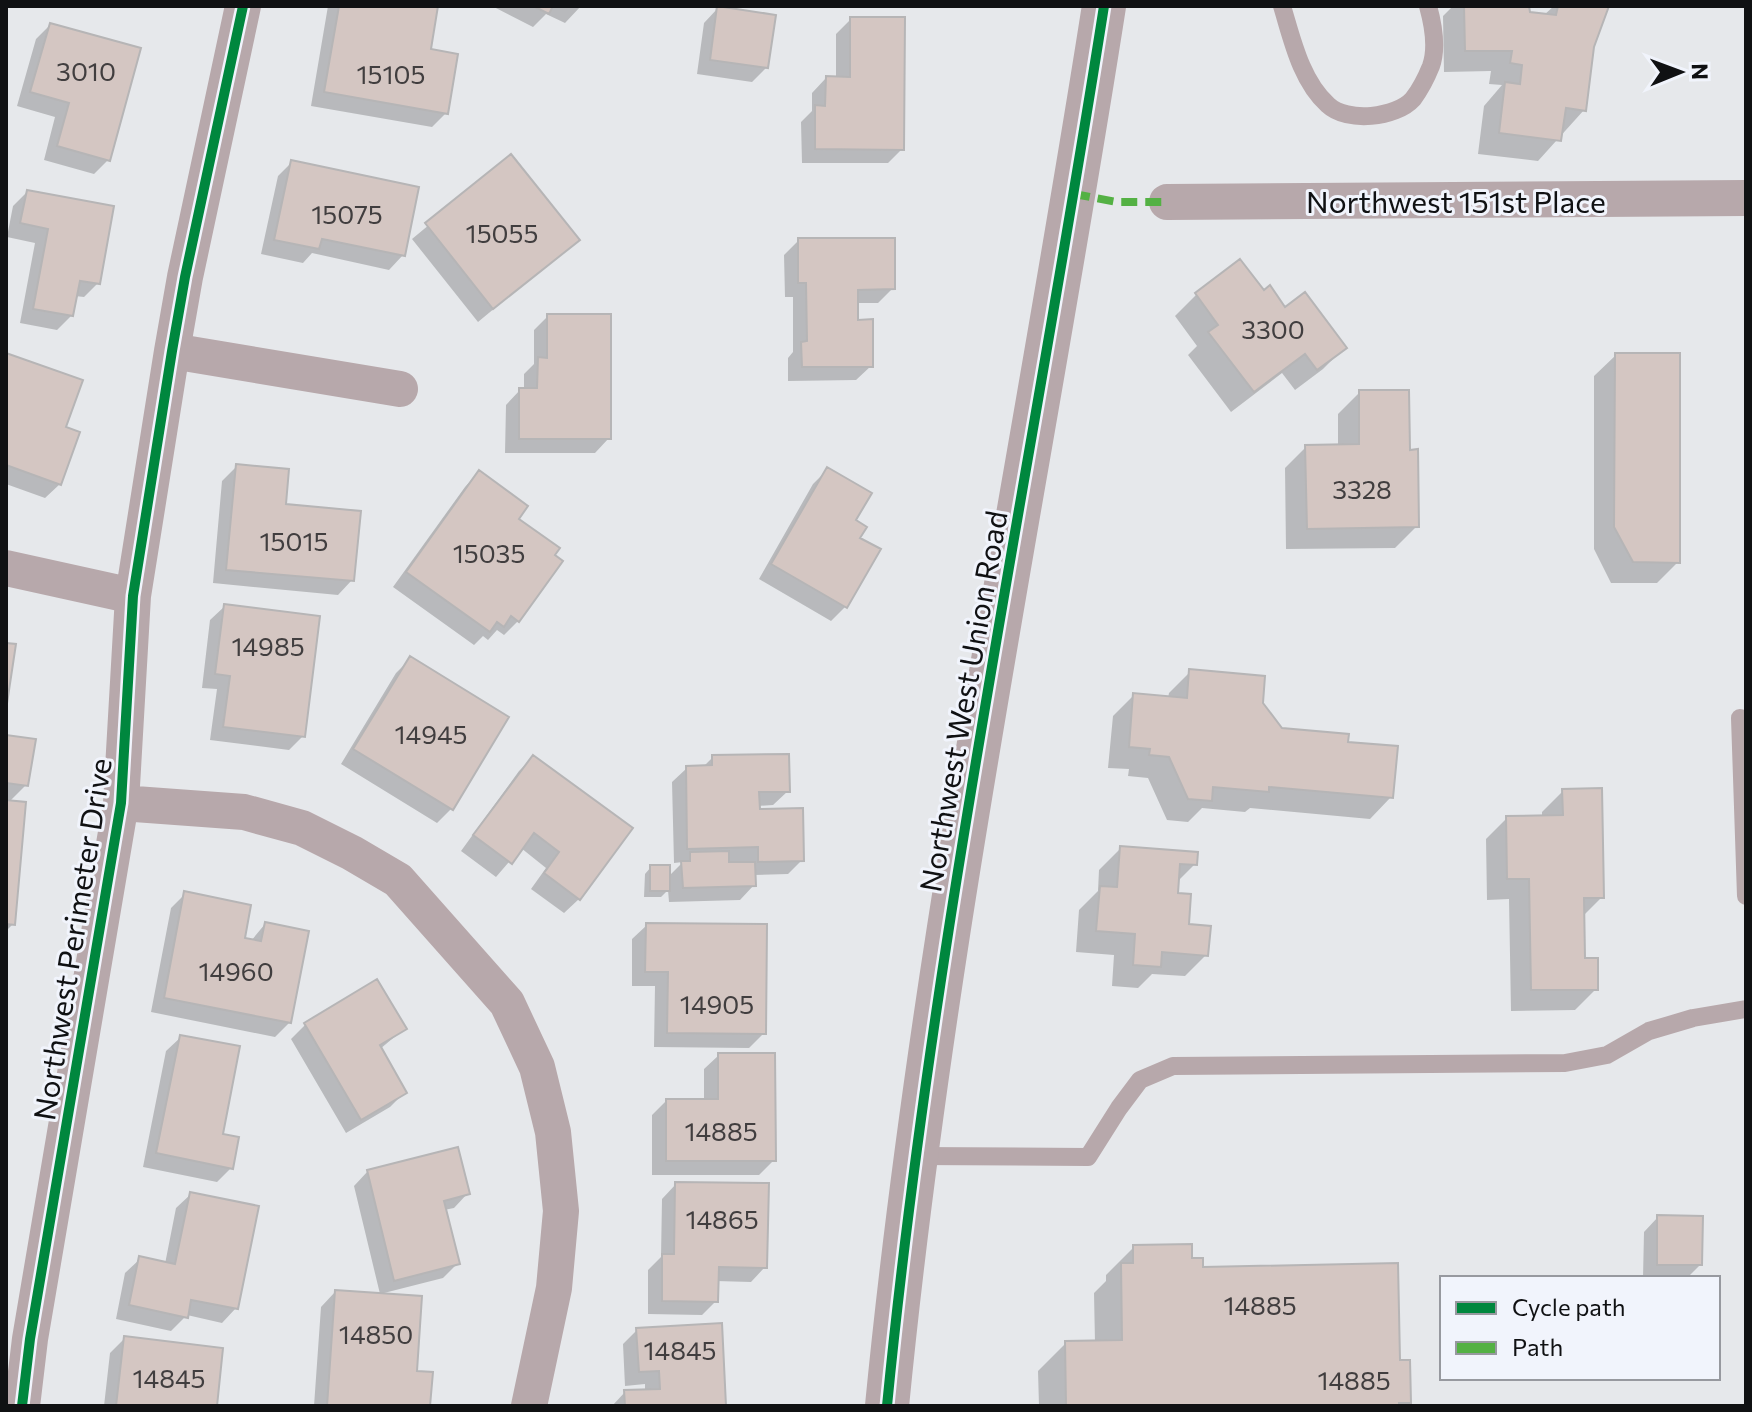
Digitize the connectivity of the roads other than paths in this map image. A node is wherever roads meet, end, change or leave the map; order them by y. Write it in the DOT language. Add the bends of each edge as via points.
graph roads {
  1 [pos="1104,6"];
  2 [pos="1282,6"];
  3 [pos="1428,6"];
  4 [pos="240,7"];
  5 [pos="1746,198"];
  6 [pos="1167,202"];
  7 [pos="172,351"];
  8 [pos="400,389"];
  9 [pos="6,568"];
  10 [pos="133,596"];
  11 [pos="1740,718"];
  12 [pos="121,803"];
  13 [pos="1746,896"];
  14 [pos="1746,1009"];
  15 [pos="915,1156"];
  16 [pos="18,1337"];
  17 [pos="22,1406"];
  18 [pos="529,1406"];
  19 [pos="887,1406"];
  1 -- 15 [label="street, Northwest West Union Road" via="957,863"];
  2 -- 3 [label="lane" via="1297,56 1330,108 1380,116 1412,100 1432,65"];
  4 -- 7 [label="street, Northwest Perimeter Drive"];
  5 -- 6 [label="street, Northwest 151st Place"];
  7 -- 8 [label="street"];
  7 -- 10 [label="street, Northwest Perimeter Drive"];
  9 -- 10 [label="street"];
  10 -- 12 [label="street, Northwest Perimeter Drive"];
  11 -- 13 [label="lane"];
  12 -- 16 [label="street, Northwest Perimeter Drive"];
  12 -- 18 [label="street" via="244,812 302,828 352,853 398,880 507,1003 537,1067 553,1132 561,1211 554,1288"];
  14 -- 15 [label="lane" via="1649,1031 1607,1055 1565,1063 1173,1066 1140,1080 1088,1157"];
  15 -- 19 [label="street, Northwest West Union Road"];
  16 -- 17 [label="street, Northwest Perimeter Drive"];
}
